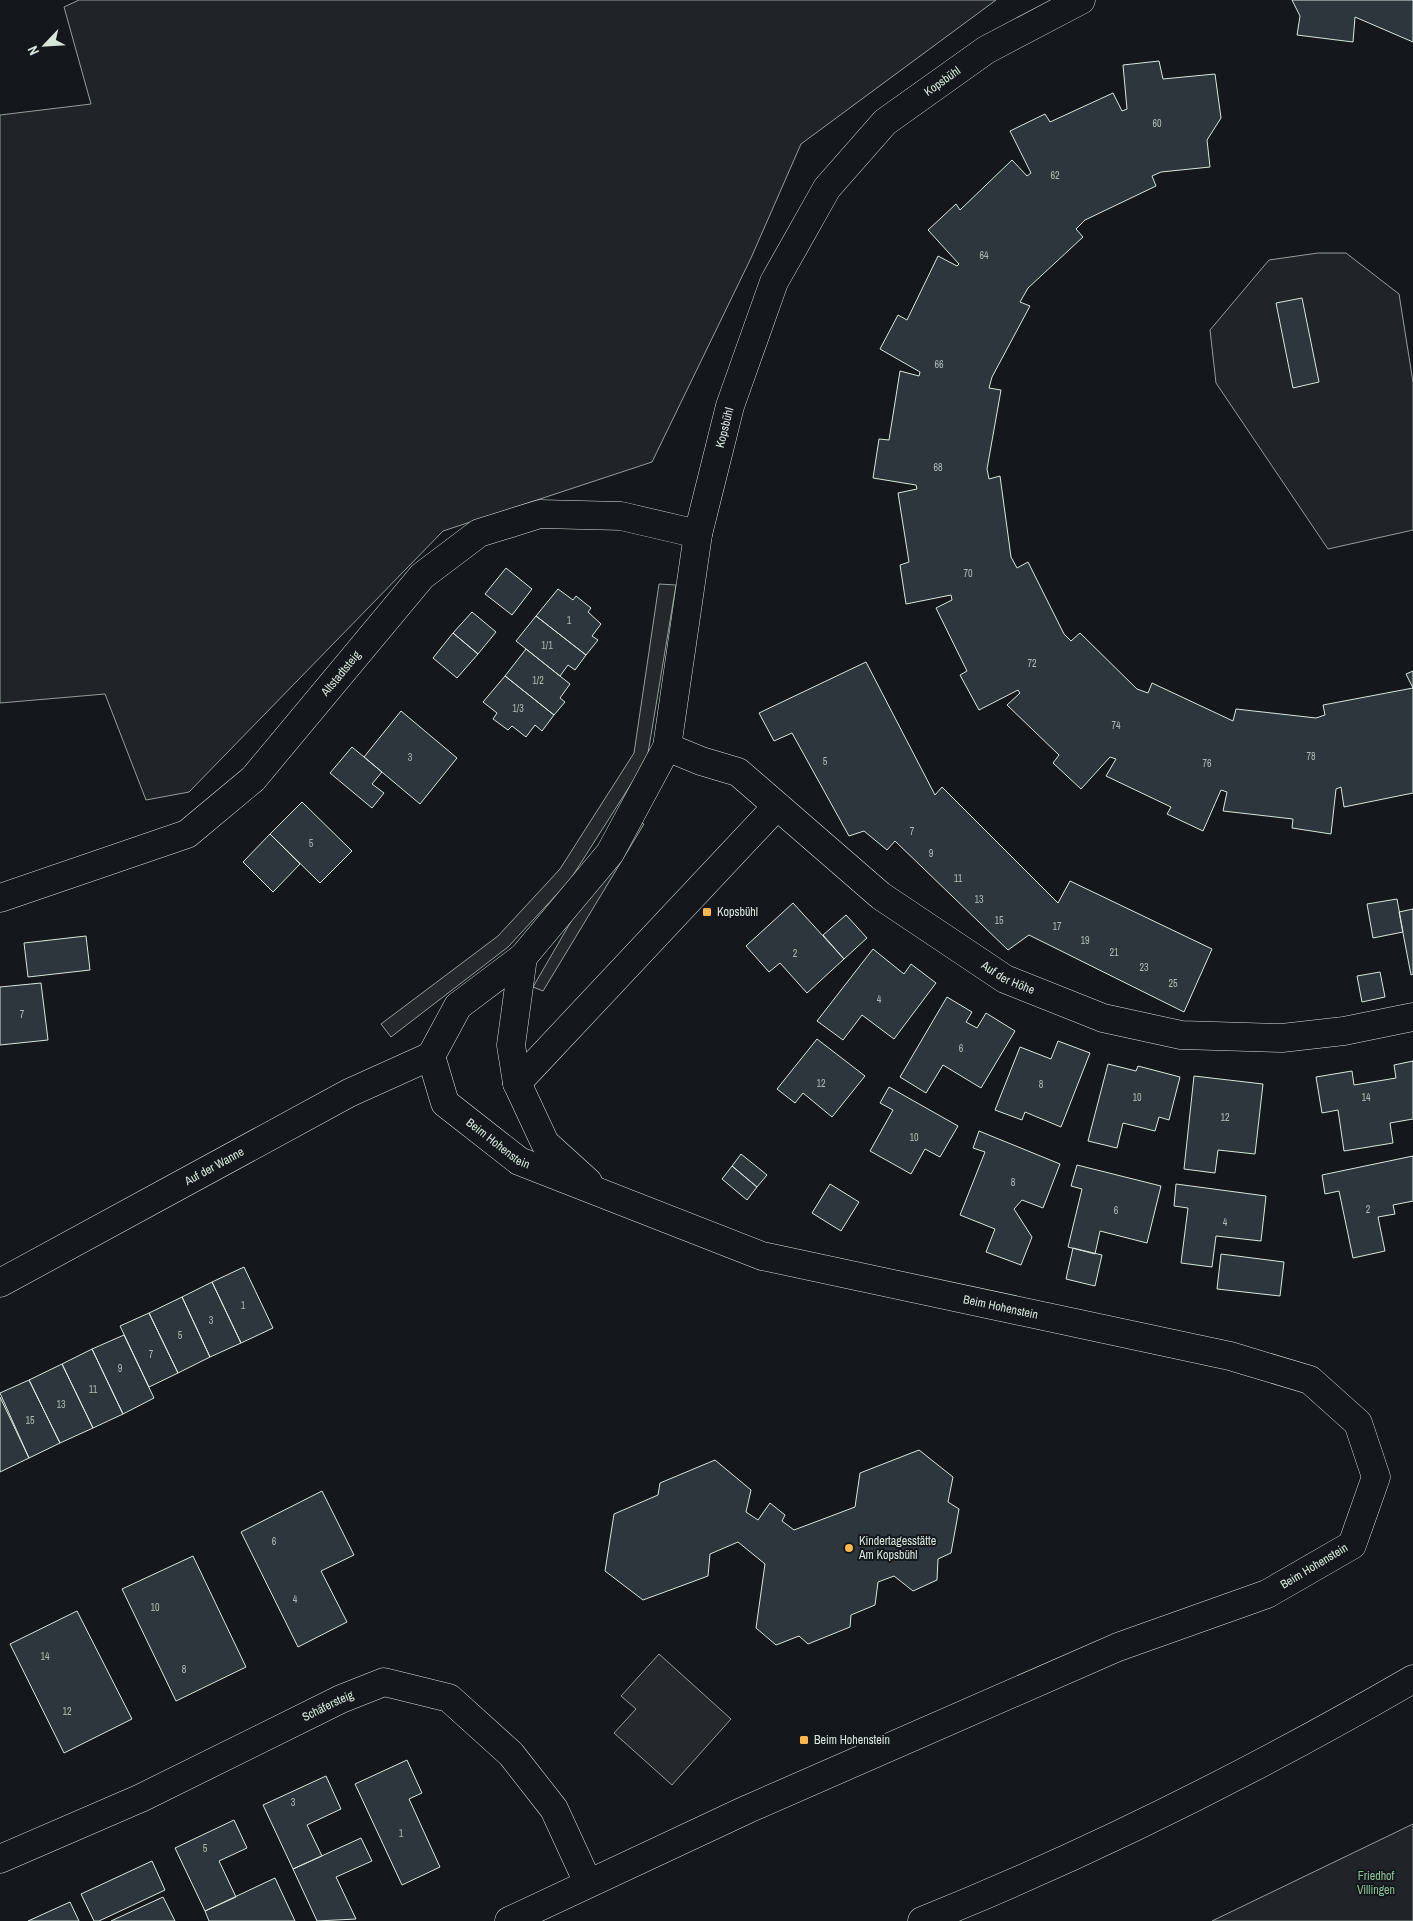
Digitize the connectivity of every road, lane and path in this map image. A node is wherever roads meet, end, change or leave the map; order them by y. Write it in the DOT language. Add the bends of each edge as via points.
graph roads {
  1 [pos="1081,0"];
  2 [pos="698,534"];
  3 [pos="667,747"];
  4 [pos="777,806"];
  5 [pos="0,898"];
  6 [pos="523,957"];
  7 [pos="1413,1017"];
  8 [pos="431,1056"];
  9 [pos="517,1083"];
  10 [pos="601,1193"];
  11 [pos="0,1283"];
  12 [pos="1413,1679"];
  13 [pos="0,1859"];
  14 [pos="588,1883"];
  15 [pos="509,1921"];
  16 [pos="922,1921"];
  1 -- 2 [label="street, Kopsbühl" via="986,50 885,122 827,188 774,282 730,406"];
  2 -- 3 [label="street, Kopsbühl"];
  2 -- 5 [label="street, Altstadtsteig" via="621,516 540,514 479,533 422,576 253,779 187,834"];
  3 -- 4 [label="street, Auf der Höhe" via="738,772"];
  3 -- 6 [label="street, Kopsbühl" via="610,853"];
  4 -- 7 [label="street, Auf der Höhe" via="881,896 1005,979 1102,1018 1181,1035 1282,1038 1344,1031"];
  4 -- 9 [label="street"];
  6 -- 8 [label="street, Kopsbühl" via="458,1006"];
  6 -- 9 [label="street" via="511,1045"];
  8 -- 10 [label="street, Beim Hohenstein" via="445,1103 519,1161"];
  8 -- 11 [label="street, Auf der Wanne" via="349,1093"];
  9 -- 10 [label="street, Beim Hohenstein" via="545,1143"];
  10 -- 14 [label="street, Beim Hohenstein" via="762,1256 1230,1356 1310,1380 1358,1422 1376,1477 1352,1545 1267,1594 1118,1647 748,1809"];
  12 -- 16 [label="street" via="1258,1764 1117,1835"];
  13 -- 14 [label="street, Schäfersteig" via="141,1798 341,1699 384,1682 449,1698 511,1754 554,1810"];
  14 -- 15 [label="street, Beim Hohenstein"];
}
